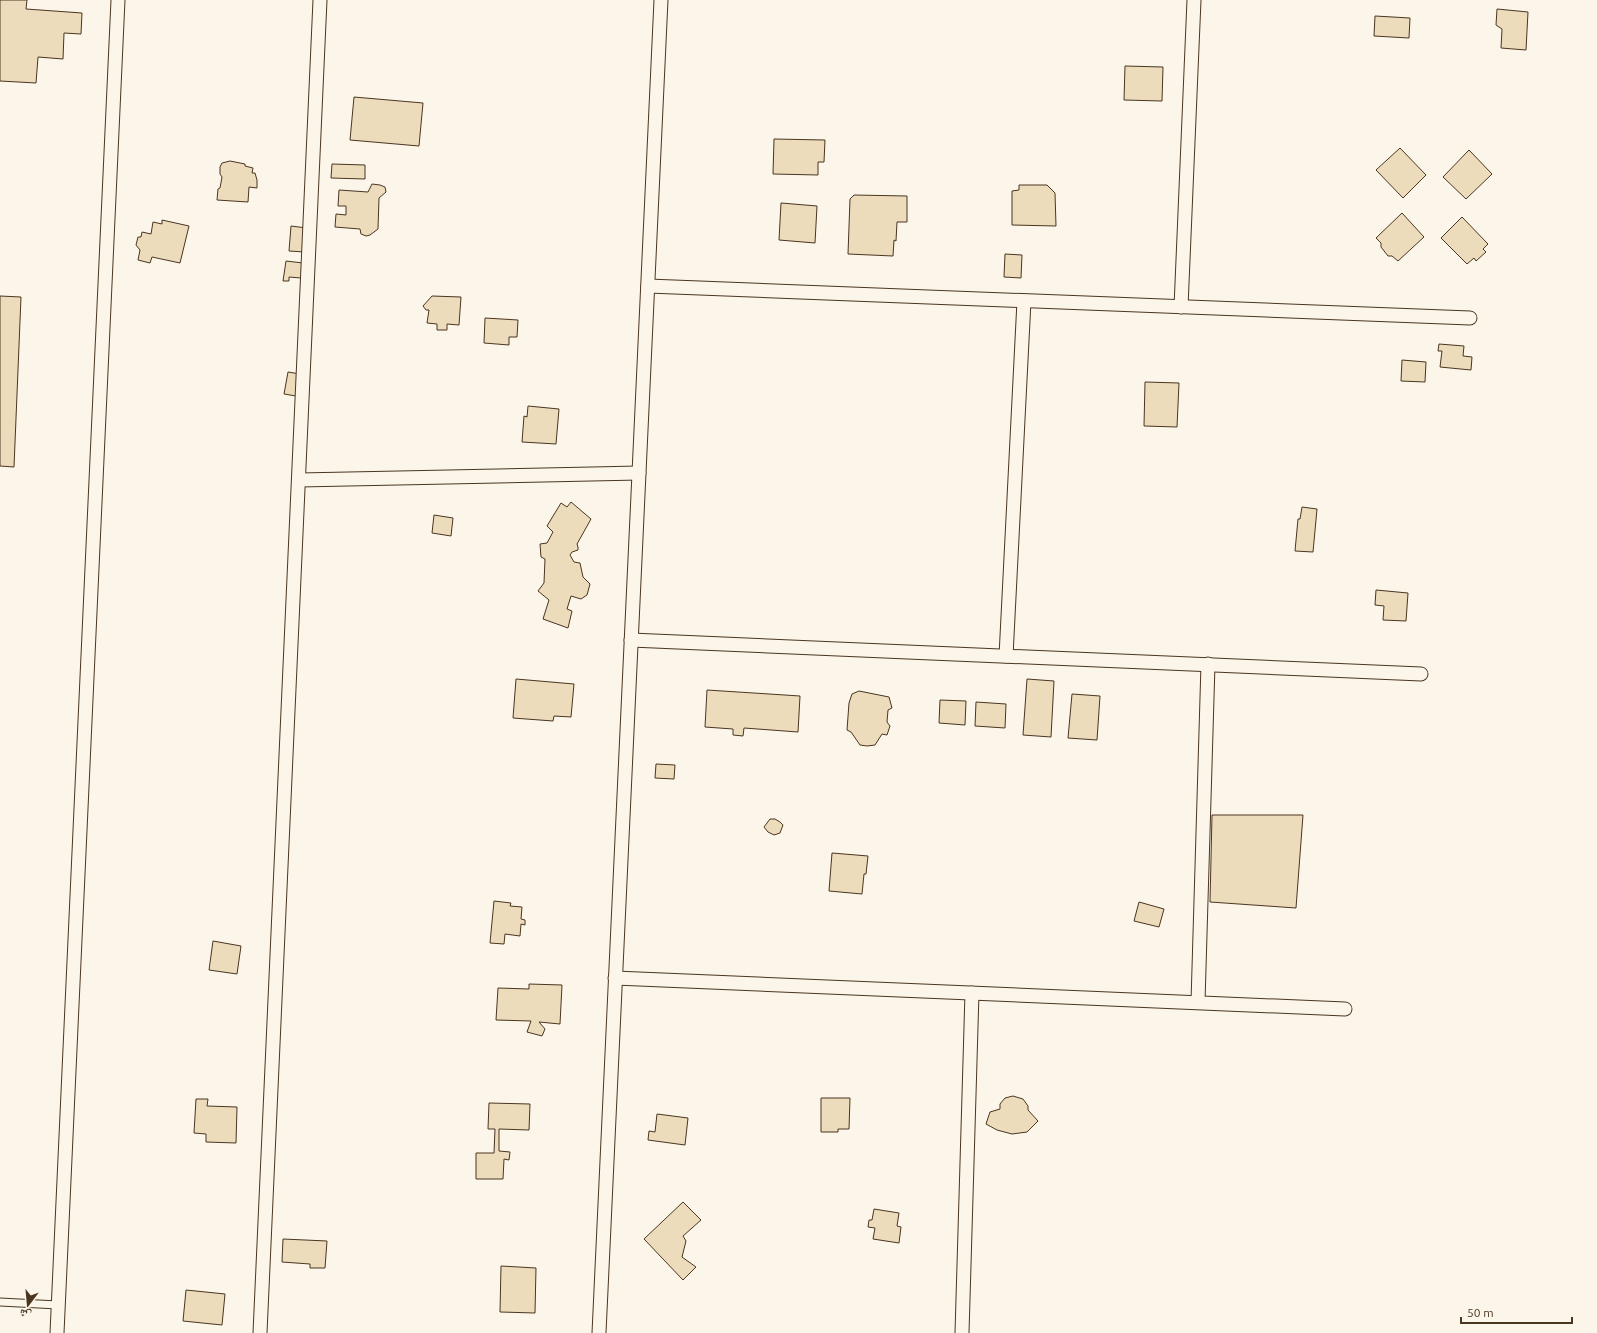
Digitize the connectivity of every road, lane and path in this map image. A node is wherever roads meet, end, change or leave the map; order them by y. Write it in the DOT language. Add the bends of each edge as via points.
graph roads {
  1 [pos="118,0"];
  2 [pos="320,0"];
  3 [pos="661,0"];
  4 [pos="1194,0"];
  5 [pos="648,286"];
  6 [pos="1024,301"];
  7 [pos="1181,307"];
  8 [pos="1470,318"];
  9 [pos="639,473"];
  10 [pos="299,480"];
  11 [pos="631,640"];
  12 [pos="1006,656"];
  13 [pos="1208,664"];
  14 [pos="1421,674"];
  15 [pos="616,978"];
  16 [pos="972,993"];
  17 [pos="1198,1002"];
  18 [pos="1345,1009"];
  19 [pos="0,1302"];
  20 [pos="58,1305"];
  21 [pos="57,1333"];
  22 [pos="260,1333"];
  23 [pos="599,1333"];
  24 [pos="962,1333"];
  1 -- 20 [label="street"];
  2 -- 10 [label="street"];
  3 -- 5 [label="street"];
  4 -- 7 [label="street"];
  5 -- 6 [label="street"];
  5 -- 9 [label="street"];
  6 -- 7 [label="street"];
  6 -- 12 [label="street"];
  7 -- 8 [label="street"];
  9 -- 10 [label="street"];
  9 -- 11 [label="street"];
  10 -- 22 [label="street"];
  11 -- 12 [label="street"];
  11 -- 15 [label="street"];
  12 -- 13 [label="street"];
  13 -- 14 [label="street"];
  13 -- 17 [label="street"];
  15 -- 16 [label="street"];
  15 -- 23 [label="street"];
  16 -- 17 [label="street"];
  16 -- 24 [label="street"];
  17 -- 18 [label="street"];
  19 -- 20 [label="lane"];
  20 -- 21 [label="street"];
}
